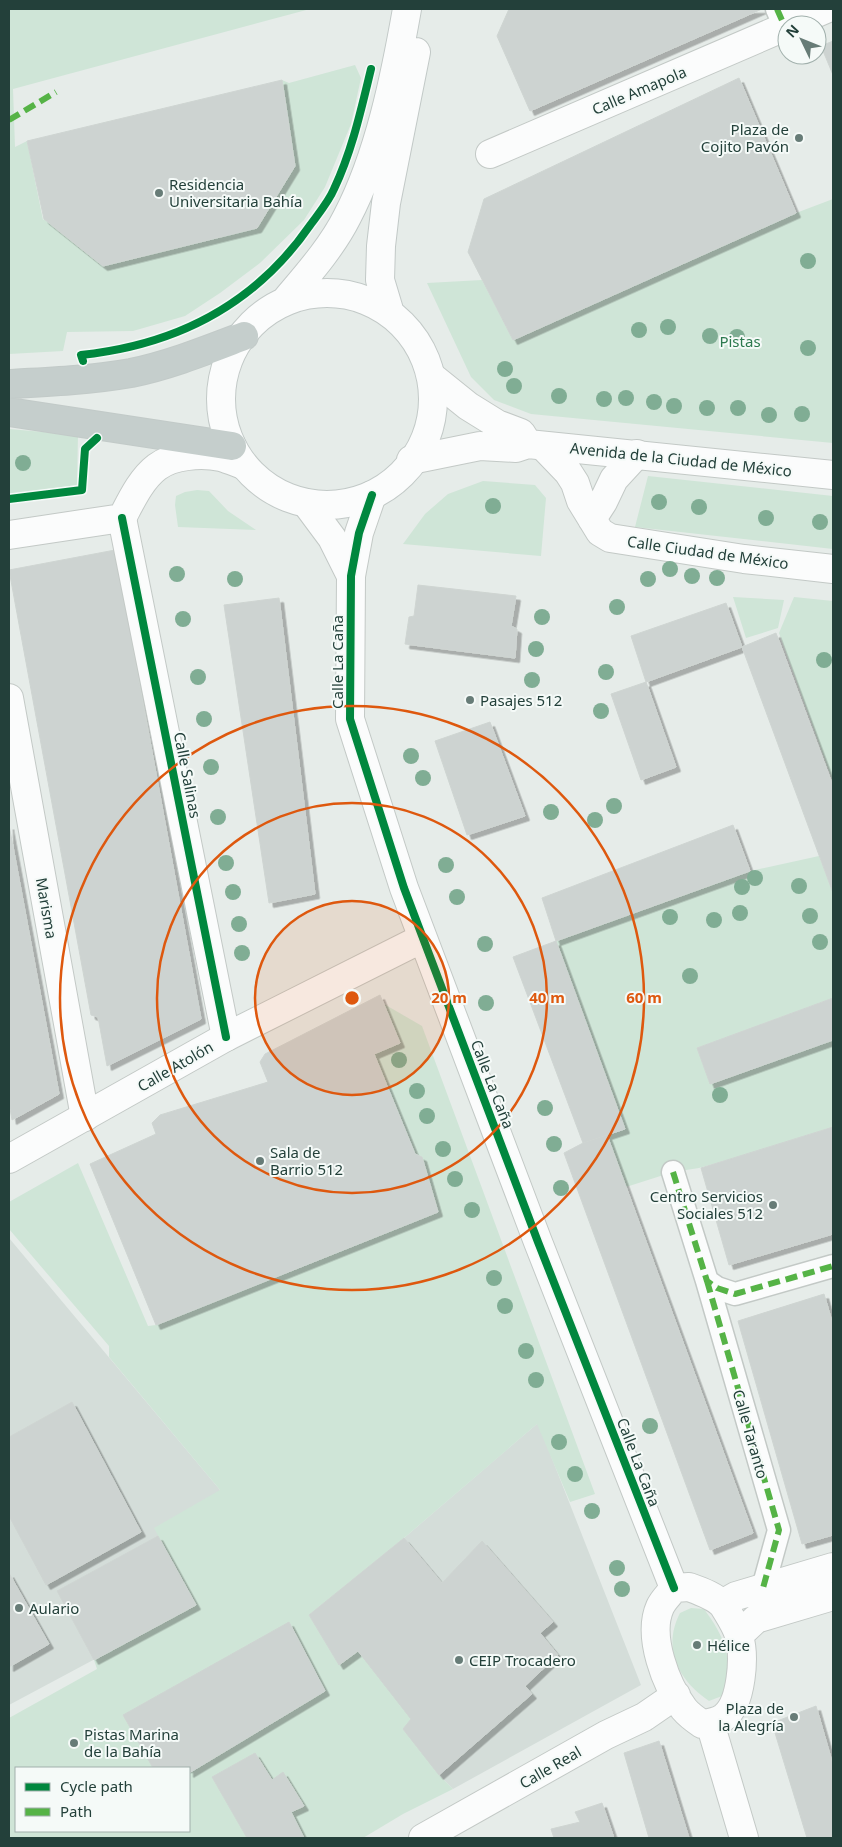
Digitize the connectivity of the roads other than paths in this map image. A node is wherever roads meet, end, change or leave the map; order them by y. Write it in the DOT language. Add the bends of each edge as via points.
graph roads {
  1 [pos="407,9"];
  2 [pos="425,9"];
  3 [pos="826,9"];
  4 [pos="807,15"];
  5 [pos="777,25"];
  6 [pos="490,154"];
  7 [pos="286,300"];
  8 [pos="389,310"];
  9 [pos="244,336"];
  10 [pos="432,377"];
  11 [pos="9,384"];
  12 [pos="9,412"];
  13 [pos="536,445"];
  14 [pos="637,454"];
  15 [pos="237,456"];
  16 [pos="411,460"];
  17 [pos="833,475"];
  18 [pos="372,495"];
  19 [pos="306,503"];
  20 [pos="122,518"];
  21 [pos="592,518"];
  22 [pos="9,535"];
  23 [pos="833,569"];
  24 [pos="351,576"];
  25 [pos="9,698"];
  26 [pos="423,938"];
  27 [pos="226,1037"];
  28 [pos="85,1117"];
  29 [pos="9,1159"];
  30 [pos="673,1172"];
  31 [pos="833,1266"];
  32 [pos="707,1281"];
  33 [pos="833,1567"];
  34 [pos="674,1588"];
  35 [pos="763,1588"];
  36 [pos="833,1596"];
  37 [pos="722,1604"];
  38 [pos="739,1635"];
  39 [pos="676,1695"];
  40 [pos="710,1724"];
  41 [pos="441,1834"];
  42 [pos="744,1838"];
  1 -- 7 [label="street" via="400,50 365,176 346,218 312,270"];
  2 -- 8 [label="street" via="380,246 380,280"];
  3 -- 4 [label="street, Calle Amapola"];
  5 -- 6 [label="street, Calle Amapola"];
  7 -- 8 [label="street" via="316,291 340,291 366,297"];
  7 -- 9 [label="street"];
  8 -- 10 [label="street" via="417,345"];
  9 -- 11 [label="highway" via="132,373"];
  9 -- 15 [label="street" via="224,372 221,390 225,428"];
  10 -- 13 [label="street" via="468,406 497,424 521,433"];
  10 -- 16 [label="street" via="434,392 429,429"];
  12 -- 15 [label="highway" via="178,438"];
  13 -- 14 [label="street, Avenida de la Ciudad de México"];
  13 -- 16 [label="street, Avenida de la Ciudad de México" via="516,448 480,446"];
  13 -- 21 [label="street, Calle Ciudad de México" via="568,472"];
  14 -- 17 [label="street, Avenida de la Ciudad de México"];
  14 -- 21 [label="street" via="614,479"];
  15 -- 19 [label="street" via="273,491"];
  15 -- 20 [label="street" via="205,455 173,460 157,467 142,484"];
  16 -- 18 [label="street" via="387,486"];
  18 -- 19 [label="street" via="338,506"];
  18 -- 24 [label="street, Calle La Caña" via="359,533"];
  19 -- 24 [label="street" via="332,538"];
  20 -- 22 [label="street"];
  20 -- 27 [label="street, Calle Salinas"];
  21 -- 23 [label="street, Calle Ciudad de México" via="600,532 610,538"];
  24 -- 26 [label="street, Calle La Caña" via="350,719"];
  25 -- 28 [label="street, Marisma"];
  26 -- 27 [label="street, Calle Atolón"];
  26 -- 34 [label="street, Calle La Caña"];
  27 -- 28 [label="street, Calle Atolón"];
  28 -- 29 [label="street, Calle Atolón"];
  30 -- 32 [label="street, Calle Taranto"];
  31 -- 32 [label="street" via="735,1294"];
  32 -- 35 [label="street, Calle Taranto" via="779,1530"];
  33 -- 35 [label="street"];
  34 -- 37 [label="street" via="689,1586"];
  34 -- 39 [label="street" via="660,1606 655,1641"];
  35 -- 37 [label="street"];
  36 -- 38 [label="street" via="756,1619"];
  37 -- 38 [label="street"];
  38 -- 40 [label="street" via="742,1661 734,1701 724,1717"];
  39 -- 40 [label="street" via="694,1718 702,1724"];
  39 -- 41 [label="street, Calle Real" via="644,1717 606,1735"];
  40 -- 42 [label="street"];
}
